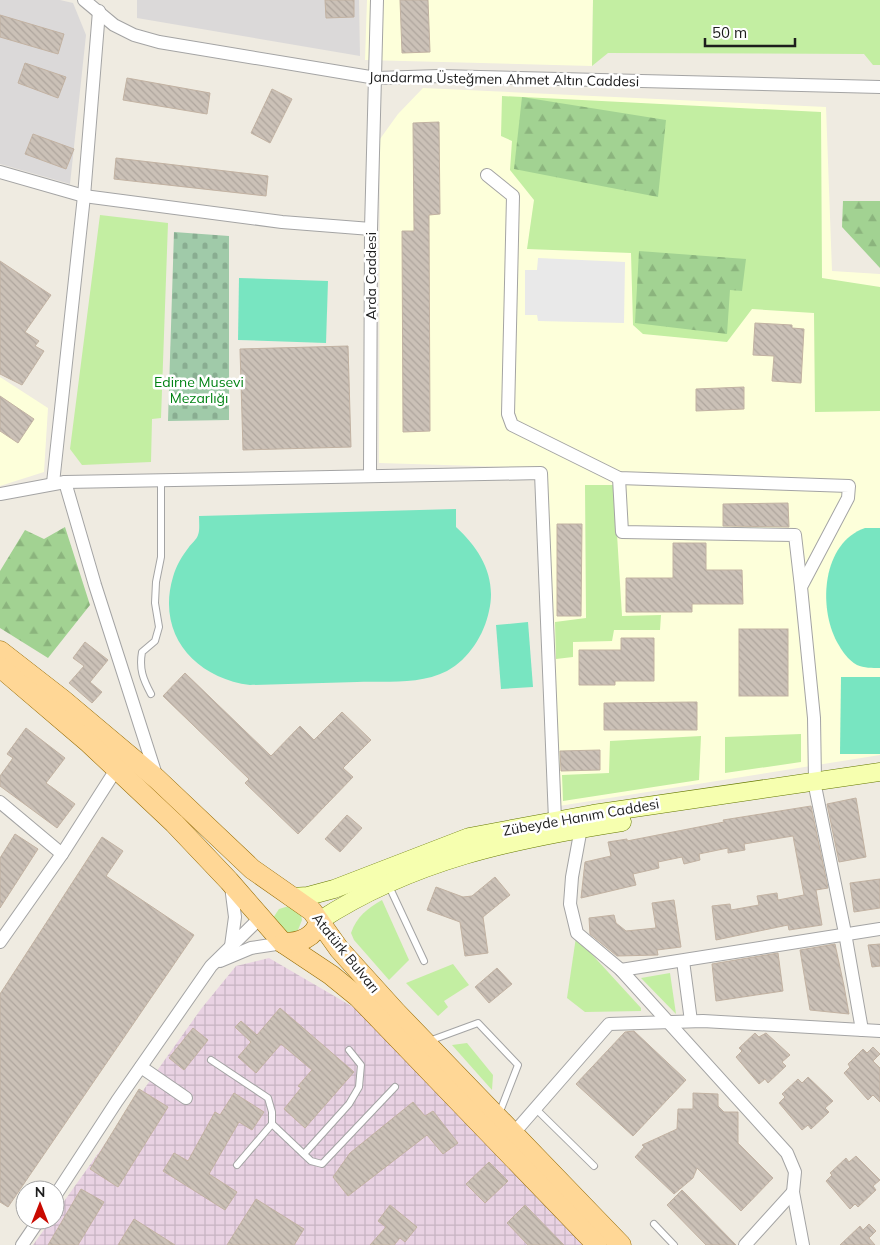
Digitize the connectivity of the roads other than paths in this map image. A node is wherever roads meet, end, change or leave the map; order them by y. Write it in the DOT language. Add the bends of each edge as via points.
graph roads {
  1 [pos="84,0"];
  2 [pos="377,0"];
  3 [pos="99,11"];
  4 [pos="376,78"];
  5 [pos="880,87"];
  6 [pos="0,172"];
  7 [pos="487,175"];
  8 [pos="84,196"];
  9 [pos="371,229"];
  10 [pos="370,475"];
  11 [pos="619,478"];
  12 [pos="161,479"];
  13 [pos="59,482"];
  14 [pos="0,494"];
  15 [pos="801,587"];
  16 [pos="0,651"];
  17 [pos="0,667"];
  18 [pos="151,694"];
  19 [pos="117,768"];
  20 [pos="880,772"];
  21 [pos="157,779"];
  22 [pos="880,782"];
  23 [pos="816,786"];
  24 [pos="0,802"];
  25 [pos="555,820"];
  26 [pos="581,828"];
  27 [pos="62,854"];
  28 [pos="230,881"];
  29 [pos="387,883"];
  30 [pos="291,897"];
  31 [pos="260,918"];
  32 [pos="319,921"];
  33 [pos="880,929"];
  34 [pos="846,933"];
  35 [pos="0,942"];
  36 [pos="283,943"];
  37 [pos="231,946"];
  38 [pos="424,961"];
  39 [pos="683,961"];
  40 [pos="211,966"];
  41 [pos="621,970"];
  42 [pos="668,1021"];
  43 [pos="691,1021"];
  44 [pos="862,1030"];
  45 [pos="880,1031"];
  46 [pos="426,1043"];
  47 [pos="350,1050"];
  48 [pos="211,1060"];
  49 [pos="141,1067"];
  50 [pos="395,1087"];
  51 [pos="186,1098"];
  52 [pos="536,1109"];
  53 [pos="498,1117"];
  54 [pos="272,1124"];
  55 [pos="514,1134"];
  56 [pos="304,1154"];
  57 [pos="237,1166"];
  58 [pos="594,1166"];
  59 [pos="65,1181"];
  60 [pos="793,1192"];
  61 [pos="654,1224"];
  62 [pos="32,1230"];
  63 [pos="22,1245"];
  64 [pos="597,1245"];
  65 [pos="621,1245"];
  66 [pos="674,1245"];
  67 [pos="745,1245"];
  68 [pos="803,1245"];
  1 -- 3 [label="street, Jandarma Üsteğmen Ahmet Altın Caddesi"];
  2 -- 4 [label="street, Arda Caddesi"];
  3 -- 4 [label="street, Jandarma Üsteğmen Ahmet Altın Caddesi" via="114,25 159,42"];
  3 -- 8 [label="street"];
  4 -- 5 [label="street, Jandarma Üsteğmen Ahmet Altın Caddesi" via="450,76"];
  4 -- 9 [label="street, Arda Caddesi"];
  6 -- 8 [label="street"];
  7 -- 11 [label="street" via="513,196 508,414 512,425"];
  8 -- 9 [label="street" via="282,222"];
  8 -- 13 [label="street"];
  9 -- 10 [label="street, Arda Caddesi"];
  10 -- 12 [label="street"];
  10 -- 25 [label="street" via="541,474"];
  11 -- 15 [label="street" via="622,532 795,535"];
  11 -- 15 [label="street" via="849,486 848,498"];
  12 -- 13 [label="street"];
  12 -- 18 [label="lane" via="161,557 155,603 159,627 155,641 142,652 139,666"];
  13 -- 14 [label="street"];
  13 -- 21 [label="street"];
  15 -- 23 [label="street" via="814,718"];
  16 -- 21 [label="main road, Atatürk Bulvarı"];
  17 -- 19 [label="main road, Atatürk Bulvarı"];
  19 -- 27 [label="street"];
  19 -- 28 [label="main road, Atatürk Bulvarı"];
  20 -- 23 [label="main road, Zübeyde Hanım Caddesi"];
  21 -- 30 [label="main road, Atatürk Bulvarı" via="252,869"];
  22 -- 23 [label="main road, Zübeyde Hanım Caddesi"];
  23 -- 25 [label="main road, Zübeyde Hanım Caddesi"];
  23 -- 26 [label="main road, Zübeyde Hanım Caddesi"];
  23 -- 34 [label="street"];
  24 -- 27 [label="street"];
  25 -- 30 [label="main road, Zübeyde Hanım Caddesi" via="469,837 334,889"];
  26 -- 29 [label="main road, Zübeyde Hanım Caddesi" via="476,850"];
  26 -- 41 [label="street" via="570,904 577,933"];
  27 -- 35 [label="street"];
  28 -- 31 [label="main road, Atatürk Bulvarı"];
  28 -- 37 [label="street" via="235,917"];
  29 -- 32 [label="main road, Zübeyde Hanım Caddesi" via="353,899"];
  29 -- 38 [label="lane"];
  30 -- 31 [label="main road" via="276,898"];
  30 -- 32 [label="main road, Atatürk Bulvarı" via="306,906"];
  31 -- 36 [label="main road, Atatürk Bulvarı"];
  31 -- 37 [label="street"];
  32 -- 36 [label="main road" via="302,941"];
  32 -- 46 [label="main road, Atatürk Bulvarı" via="339,949"];
  33 -- 34 [label="street"];
  34 -- 39 [label="street"];
  34 -- 44 [label="street"];
  36 -- 40 [label="street" via="252,948"];
  36 -- 64 [label="main road, Atatürk Bulvarı" via="358,997"];
  37 -- 40 [label="street"];
  39 -- 41 [label="street"];
  39 -- 43 [label="street"];
  40 -- 49 [label="street"];
  41 -- 42 [label="street"];
  42 -- 43 [label="street"];
  42 -- 52 [label="street" via="609,1024"];
  42 -- 60 [label="street" via="787,1153 796,1172"];
  43 -- 44 [label="street"];
  44 -- 45 [label="street"];
  46 -- 53 [label="main road, Atatürk Bulvarı"];
  46 -- 53 [label="lane" via="478,1023 518,1065"];
  47 -- 56 [label="lane" via="361,1065 359,1087 349,1104"];
  48 -- 54 [label="lane" via="268,1098"];
  49 -- 51 [label="street"];
  49 -- 59 [label="street"];
  50 -- 56 [label="lane" via="322,1164 311,1162"];
  52 -- 55 [label="street"];
  52 -- 58 [label="lane"];
  53 -- 55 [label="main road, Atatürk Bulvarı"];
  54 -- 56 [label="lane"];
  54 -- 57 [label="lane"];
  55 -- 65 [label="main road, Atatürk Bulvarı"];
  60 -- 67 [label="street"];
  60 -- 68 [label="street"];
  61 -- 66 [label="lane"];
  62 -- 63 [label="street"];
}
